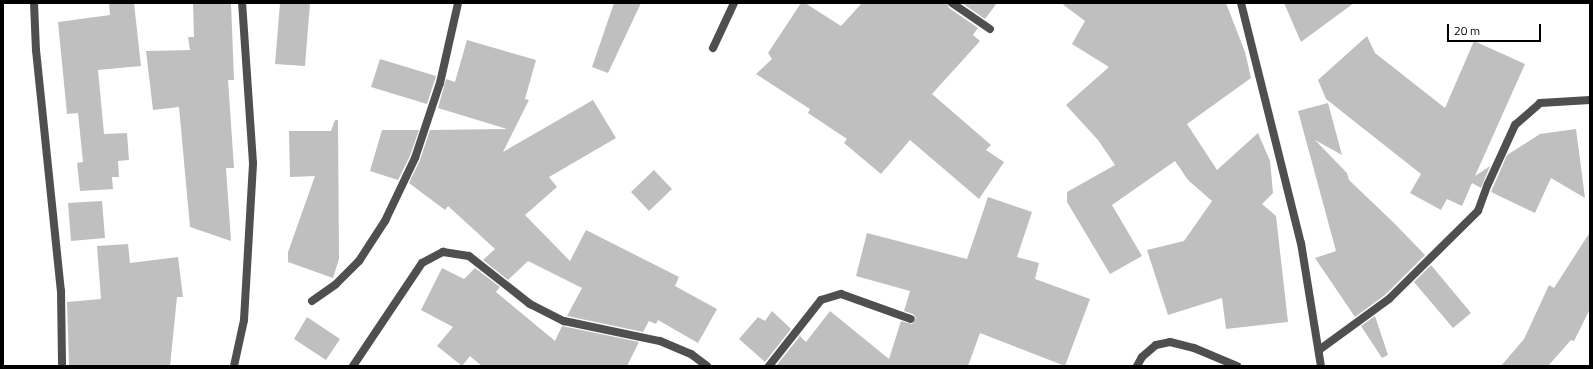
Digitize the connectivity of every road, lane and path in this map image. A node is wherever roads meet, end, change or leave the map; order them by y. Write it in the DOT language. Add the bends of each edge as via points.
graph roads {
  1 [pos="34,3"];
  2 [pos="242,3"];
  3 [pos="458,3"];
  4 [pos="734,3"];
  5 [pos="952,3"];
  6 [pos="1241,3"];
  7 [pos="990,29"];
  8 [pos="713,48"];
  9 [pos="1590,100"];
  10 [pos="312,301"];
  11 [pos="911,319"];
  12 [pos="1319,350"];
  13 [pos="62,366"];
  14 [pos="234,366"];
  15 [pos="353,366"];
  16 [pos="707,366"];
  17 [pos="769,366"];
  18 [pos="1137,366"];
  19 [pos="1237,366"];
  20 [pos="1321,366"];
  1 -- 13 [label="street" via="36,50 61,291"];
  2 -- 14 [label="street" via="253,163 244,320"];
  3 -- 10 [label="street" via="440,83 415,158 385,221 359,261 336,284"];
  4 -- 8 [label="street"];
  5 -- 7 [label="street"];
  6 -- 12 [label="street" via="1301,243"];
  9 -- 12 [label="street" via="1540,103 1516,125 1478,211 1389,299"];
  11 -- 17 [label="street" via="841,294 821,300"];
  12 -- 20 [label="street"];
  15 -- 16 [label="street" via="422,263 443,252 469,256 530,304 564,321 660,341 691,354"];
  18 -- 19 [label="street" via="1142,357 1156,345 1170,342 1194,348"];
}
